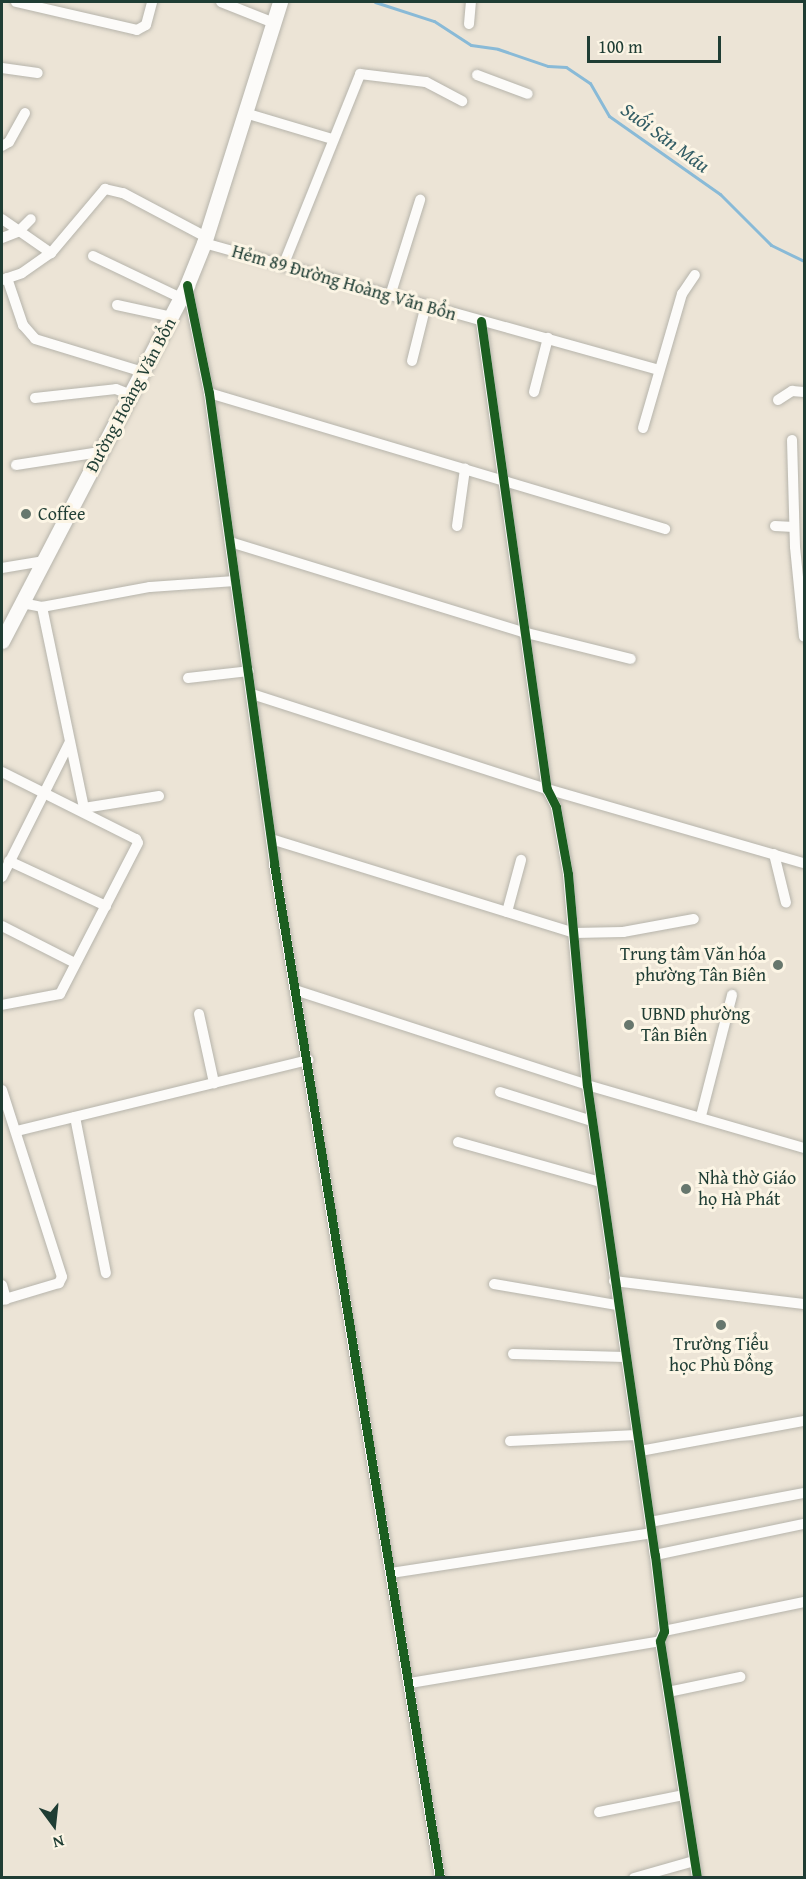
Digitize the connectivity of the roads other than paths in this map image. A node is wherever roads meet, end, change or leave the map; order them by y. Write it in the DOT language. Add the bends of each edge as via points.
graph roads {
  1 [pos="17,2"];
  2 [pos="152,2"];
  3 [pos="221,2"];
  4 [pos="280,2"];
  5 [pos="471,2"];
  6 [pos="274,24"];
  7 [pos="469,24"];
  8 [pos="2,68"];
  9 [pos="38,73"];
  10 [pos="477,75"];
  11 [pos="528,94"];
  12 [pos="462,101"];
  13 [pos="25,114"];
  14 [pos="245,114"];
  15 [pos="332,139"];
  16 [pos="2,146"];
  17 [pos="420,200"];
  18 [pos="2,219"];
  19 [pos="31,219"];
  20 [pos="18,232"];
  21 [pos="2,238"];
  22 [pos="205,240"];
  23 [pos="51,253"];
  24 [pos="93,256"];
  25 [pos="283,266"];
  26 [pos="695,275"];
  27 [pos="4,279"];
  28 [pos="184,291"];
  29 [pos="390,296"];
  30 [pos="117,304"];
  31 [pos="426,305"];
  32 [pos="172,317"];
  33 [pos="481,321"];
  34 [pos="548,338"];
  35 [pos="411,361"];
  36 [pos="658,370"];
  37 [pos="143,372"];
  38 [pos="534,392"];
  39 [pos="209,393"];
  40 [pos="804,393"];
  41 [pos="131,395"];
  42 [pos="35,398"];
  43 [pos="778,400"];
  44 [pos="643,428"];
  45 [pos="792,440"];
  46 [pos="100,452"];
  47 [pos="16,465"];
  48 [pos="465,469"];
  49 [pos="799,470"];
  50 [pos="504,480"];
  51 [pos="457,526"];
  52 [pos="774,526"];
  53 [pos="794,527"];
  54 [pos="665,529"];
  55 [pos="230,542"];
  56 [pos="44,561"];
  57 [pos="2,568"];
  58 [pos="235,581"];
  59 [pos="22,603"];
  60 [pos="42,607"];
  61 [pos="523,632"];
  62 [pos="804,637"];
  63 [pos="2,641"];
  64 [pos="631,659"];
  65 [pos="249,671"];
  66 [pos="188,678"];
  67 [pos="252,694"];
  68 [pos="70,742"];
  69 [pos="2,772"];
  70 [pos="547,789"];
  71 [pos="43,793"];
  72 [pos="159,796"];
  73 [pos="85,810"];
  74 [pos="271,839"];
  75 [pos="774,854"];
  76 [pos="521,860"];
  77 [pos="9,861"];
  78 [pos="804,863"];
  79 [pos="2,877"];
  80 [pos="786,903"];
  81 [pos="106,906"];
  82 [pos="507,912"];
  83 [pos="694,919"];
  84 [pos="2,926"];
  85 [pos="574,933"];
  86 [pos="75,963"];
  87 [pos="295,990"];
  88 [pos="732,995"];
  89 [pos="2,1005"];
  90 [pos="199,1014"];
  91 [pos="308,1060"];
  92 [pos="214,1083"];
  93 [pos="587,1085"];
  94 [pos="2,1090"];
  95 [pos="500,1092"];
  96 [pos="701,1116"];
  97 [pos="75,1117"];
  98 [pos="592,1122"];
  99 [pos="17,1131"];
  100 [pos="458,1142"];
  101 [pos="804,1148"];
  102 [pos="600,1182"];
  103 [pos="106,1273"];
  104 [pos="614,1281"];
  105 [pos="494,1284"];
  106 [pos="2,1286"];
  107 [pos="4,1300"];
  108 [pos="804,1304"];
  109 [pos="617,1305"];
  110 [pos="513,1354"];
  111 [pos="625,1357"];
  112 [pos="804,1421"];
  113 [pos="637,1436"];
  114 [pos="510,1441"];
  115 [pos="640,1451"];
  116 [pos="804,1493"];
  117 [pos="804,1524"];
  118 [pos="651,1527"];
  119 [pos="655,1555"];
  120 [pos="391,1573"];
  121 [pos="803,1603"];
  122 [pos="804,1615"];
  123 [pos="662,1636"];
  124 [pos="740,1677"];
  125 [pos="410,1683"];
  126 [pos="668,1692"];
  127 [pos="684,1795"];
  128 [pos="599,1812"];
  129 [pos="694,1861"];
  130 [pos="440,1878"];
  131 [pos="634,1878"];
  132 [pos="697,1878"];
  1 -- 2 [label="street" via="136,30 146,25"];
  3 -- 6 [label="street"];
  4 -- 6 [label="main road, Đường Hoàng Văn Bổn"];
  5 -- 7 [label="street"];
  6 -- 14 [label="main road, Đường Hoàng Văn Bổn"];
  8 -- 9 [label="street"];
  10 -- 11 [label="street"];
  12 -- 15 [label="street" via="426,82 360,74"];
  13 -- 16 [label="street" via="9,142"];
  14 -- 15 [label="street"];
  14 -- 22 [label="main road, Đường Hoàng Văn Bổn"];
  15 -- 25 [label="street"];
  17 -- 29 [label="street"];
  18 -- 20 [label="street"];
  19 -- 20 [label="street"];
  20 -- 21 [label="street"];
  20 -- 23 [label="street"];
  22 -- 23 [label="street, Hẻm 89 Đường Hoàng Văn Bổn" via="123,193 105,189"];
  22 -- 25 [label="street, Hẻm 89 Đường Hoàng Văn Bổn"];
  22 -- 28 [label="main road, Đường Hoàng Văn Bổn"];
  23 -- 27 [label="street"];
  24 -- 28 [label="street"];
  25 -- 29 [label="street, Hẻm 89 Đường Hoàng Văn Bổn"];
  26 -- 36 [label="street" via="682,294 666,356"];
  27 -- 37 [label="street" via="23,325 35,339"];
  28 -- 32 [label="main road, Đường Hoàng Văn Bổn"];
  28 -- 39 [label="street"];
  29 -- 31 [label="street, Hẻm 89 Đường Hoàng Văn Bổn"];
  30 -- 32 [label="street"];
  31 -- 33 [label="street, Hẻm 89 Đường Hoàng Văn Bổn"];
  31 -- 35 [label="street"];
  32 -- 37 [label="main road, Đường Hoàng Văn Bổn"];
  33 -- 34 [label="street, Hẻm 89 Đường Hoàng Văn Bổn"];
  33 -- 50 [label="street"];
  34 -- 36 [label="street, Hẻm 89 Đường Hoàng Văn Bổn"];
  34 -- 38 [label="street"];
  36 -- 44 [label="street"];
  37 -- 41 [label="main road, Đường Hoàng Văn Bổn"];
  39 -- 48 [label="street"];
  39 -- 55 [label="street"];
  40 -- 43 [label="street" via="792,391"];
  41 -- 42 [label="street" via="116,389"];
  41 -- 46 [label="main road, Đường Hoàng Văn Bổn"];
  45 -- 49 [label="street"];
  46 -- 47 [label="street"];
  46 -- 56 [label="main road, Đường Hoàng Văn Bổn"];
  48 -- 50 [label="street"];
  48 -- 51 [label="street"];
  49 -- 53 [label="street"];
  50 -- 54 [label="street"];
  50 -- 61 [label="street"];
  52 -- 53 [label="street"];
  53 -- 62 [label="street"];
  55 -- 58 [label="street"];
  55 -- 61 [label="street"];
  56 -- 57 [label="street"];
  56 -- 59 [label="main road, Đường Hoàng Văn Bổn"];
  58 -- 60 [label="street" via="150,587"];
  58 -- 65 [label="street"];
  59 -- 60 [label="street"];
  59 -- 63 [label="main road, Đường Hoàng Văn Bổn"];
  60 -- 68 [label="street"];
  61 -- 64 [label="street"];
  61 -- 70 [label="street"];
  65 -- 66 [label="street"];
  65 -- 67 [label="street"];
  67 -- 70 [label="street"];
  67 -- 74 [label="street"];
  68 -- 71 [label="street"];
  68 -- 73 [label="street"];
  69 -- 71 [label="street"];
  70 -- 75 [label="street"];
  70 -- 85 [label="street" via="556,807"];
  71 -- 73 [label="street"];
  71 -- 77 [label="street"];
  72 -- 73 [label="street"];
  73 -- 81 [label="street" via="138,843"];
  74 -- 82 [label="street"];
  74 -- 87 [label="street"];
  75 -- 78 [label="street"];
  75 -- 80 [label="street"];
  76 -- 82 [label="street"];
  77 -- 79 [label="street"];
  77 -- 81 [label="street"];
  81 -- 86 [label="street"];
  82 -- 85 [label="street"];
  83 -- 85 [label="street" via="623,932"];
  84 -- 86 [label="street"];
  85 -- 93 [label="street"];
  86 -- 89 [label="street" via="60,994"];
  87 -- 91 [label="street"];
  87 -- 93 [label="street"];
  88 -- 96 [label="street"];
  90 -- 92 [label="street"];
  91 -- 92 [label="street"];
  91 -- 120 [label="street"];
  92 -- 97 [label="street"];
  93 -- 96 [label="street"];
  93 -- 98 [label="street"];
  94 -- 99 [label="street"];
  95 -- 98 [label="street"];
  96 -- 101 [label="street"];
  97 -- 99 [label="street"];
  97 -- 103 [label="street"];
  98 -- 102 [label="street"];
  99 -- 107 [label="street" via="62,1277 59,1283"];
  100 -- 102 [label="street"];
  102 -- 104 [label="street"];
  104 -- 108 [label="street"];
  104 -- 109 [label="street"];
  105 -- 109 [label="street"];
  106 -- 107 [label="street"];
  109 -- 111 [label="street"];
  110 -- 111 [label="street"];
  111 -- 113 [label="street"];
  112 -- 115 [label="street"];
  113 -- 114 [label="street"];
  113 -- 115 [label="street"];
  115 -- 118 [label="street"];
  116 -- 118 [label="street"];
  117 -- 119 [label="street"];
  118 -- 119 [label="street"];
  118 -- 120 [label="street"];
  119 -- 123 [label="street"];
  120 -- 125 [label="street"];
  121 -- 122 [label="street"];
  121 -- 123 [label="street"];
  123 -- 125 [label="street"];
  123 -- 126 [label="street"];
  124 -- 126 [label="street"];
  125 -- 130 [label="street"];
  126 -- 127 [label="street"];
  127 -- 128 [label="street"];
  127 -- 129 [label="street"];
  129 -- 131 [label="street"];
  129 -- 132 [label="street"];
}
